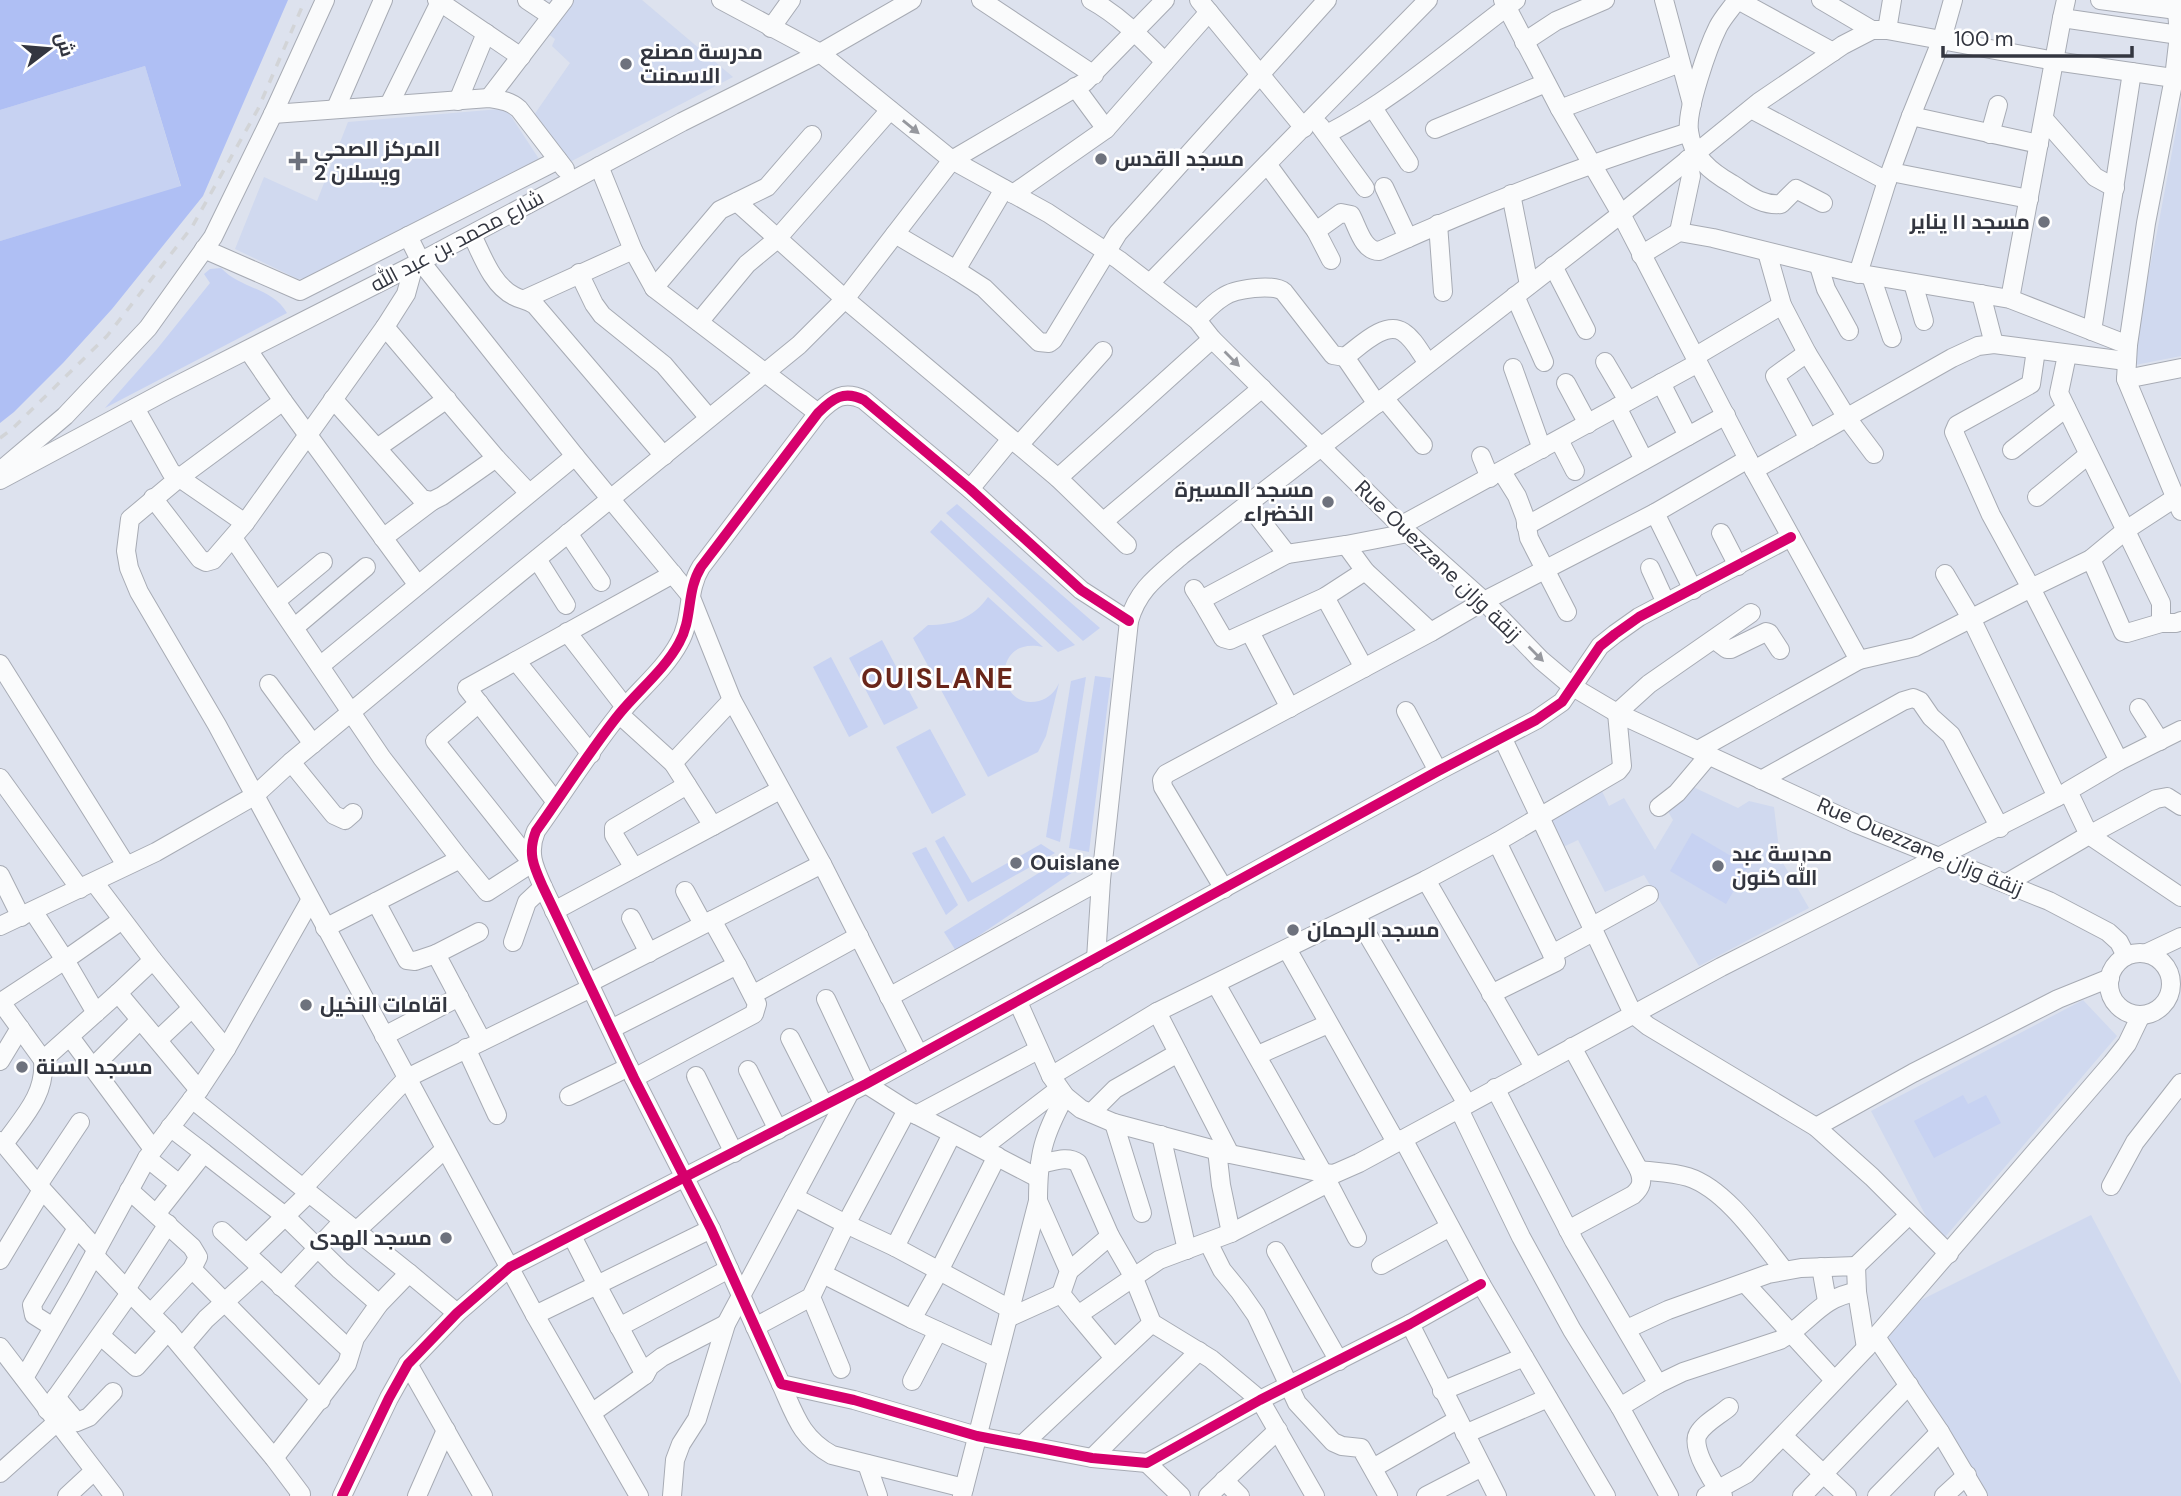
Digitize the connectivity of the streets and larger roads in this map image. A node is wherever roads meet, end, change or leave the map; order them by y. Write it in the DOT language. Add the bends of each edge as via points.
graph roads {
  1 [pos="325,0"];
  2 [pos="383,0"];
  3 [pos="527,0"];
  4 [pos="564,0"];
  5 [pos="723,0"];
  6 [pos="791,0"];
  7 [pos="912,0"];
  8 [pos="981,0"];
  9 [pos="1091,0"];
  10 [pos="1165,0"];
  11 [pos="1327,0"];
  12 [pos="1428,0"];
  13 [pos="1605,0"];
  14 [pos="1664,0"];
  15 [pos="1737,0"];
  16 [pos="1892,0"];
  17 [pos="1953,0"];
  18 [pos="2067,0"];
  19 [pos="438,1"];
  20 [pos="1825,1"];
  21 [pos="2112,1"];
  22 [pos="1508,2"];
  23 [pos="1207,5"];
  24 [pos="2177,5"];
  25 [pos="551,16"];
  26 [pos="2062,18"];
  27 [pos="771,28"];
  28 [pos="1879,30"];
  29 [pos="1135,32"];
  30 [pos="486,33"];
  31 [pos="2179,35"];
  32 [pos="1942,39"];
  33 [pos="1524,42"];
  34 [pos="1833,52"];
  35 [pos="820,53"];
  36 [pos="521,57"];
  37 [pos="2055,61"];
  38 [pos="1165,62"];
  39 [pos="1680,63"];
  40 [pos="2132,72"];
  41 [pos="1259,74"];
  42 [pos="1094,75"];
  43 [pos="2177,78"];
  44 [pos="1546,83"];
  45 [pos="1075,87"];
  46 [pos="489,98"];
  47 [pos="458,100"];
  48 [pos="1692,104"];
  49 [pos="389,105"];
  50 [pos="1998,105"];
  51 [pos="336,108"];
  52 [pos="1373,108"];
  53 [pos="1560,109"];
  54 [pos="1751,109"];
  55 [pos="890,110"];
  56 [pos="273,114"];
  57 [pos="1911,116"];
  58 [pos="2044,119"];
  59 [pos="1309,122"];
  60 [pos="1435,128"];
  61 [pos="1106,129"];
  62 [pos="1689,132"];
  63 [pos="1326,134"];
  64 [pos="1990,134"];
  65 [pos="812,135"];
  66 [pos="2039,144"];
  67 [pos="1692,156"];
  68 [pos="558,160"];
  69 [pos="952,160"];
  70 [pos="1409,163"];
  71 [pos="1593,163"];
  72 [pos="1268,164"];
  73 [pos="599,166"];
  74 [pos="1889,177"];
  75 [pos="573,180"];
  76 [pos="516,182"];
  77 [pos="1384,187"];
  78 [pos="1365,188"];
  79 [pos="2115,188"];
  80 [pos="1008,191"];
  81 [pos="546,193"];
  82 [pos="1511,194"];
  83 [pos="2029,199"];
  84 [pos="737,202"];
  85 [pos="1823,203"];
  86 [pos="1621,214"];
  87 [pos="1438,225"];
  88 [pos="1315,230"];
  89 [pos="1679,232"];
  90 [pos="895,234"];
  91 [pos="472,235"];
  92 [pos="408,236"];
  93 [pos="1408,238"];
  94 [pos="776,240"];
  95 [pos="204,249"];
  96 [pos="633,250"];
  97 [pos="1767,251"];
  98 [pos="1107,252"];
  99 [pos="1641,255"];
  100 [pos="1331,260"];
  101 [pos="417,264"];
  102 [pos="1553,266"];
  103 [pos="1819,266"];
  104 [pos="956,270"];
  105 [pos="579,273"];
  106 [pos="1864,275"];
  107 [pos="1150,283"];
  108 [pos="1913,283"];
  109 [pos="1529,285"];
  110 [pos="654,288"];
  111 [pos="300,290"];
  112 [pos="1443,292"];
  113 [pos="1981,294"];
  114 [pos="1515,296"];
  115 [pos="525,299"];
  116 [pos="845,299"];
  117 [pos="2010,299"];
  118 [pos="1782,305"];
  119 [pos="310,318"];
  120 [pos="1197,320"];
  121 [pos="1924,321"];
  122 [pos="699,322"];
  123 [pos="385,327"];
  124 [pos="1586,330"];
  125 [pos="1849,331"];
  126 [pos="2092,331"];
  127 [pos="1892,338"];
  128 [pos="1212,339"];
  129 [pos="1994,344"];
  130 [pos="248,350"];
  131 [pos="2036,350"];
  132 [pos="1103,351"];
  133 [pos="1807,353"];
  134 [pos="2067,355"];
  135 [pos="1345,357"];
  136 [pos="1697,359"];
  137 [pos="1544,362"];
  138 [pos="1605,362"];
  139 [pos="2127,362"];
  140 [pos="1428,363"];
  141 [pos="1513,368"];
  142 [pos="2181,368"];
  143 [pos="767,373"];
  144 [pos="1566,383"];
  145 [pos="1661,383"];
  146 [pos="2031,384"];
  147 [pos="1262,388"];
  148 [pos="333,399"];
  149 [pos="447,399"];
  150 [pos="2063,400"];
  151 [pos="282,401"];
  152 [pos="1380,401"];
  153 [pos="1623,404"];
  154 [pos="135,408"];
  155 [pos="818,413"];
  156 [pos="1726,415"];
  157 [pos="709,418"];
  158 [pos="1847,418"];
  159 [pos="1588,424"];
  160 [pos="308,435"];
  161 [pos="1688,436"];
  162 [pos="1809,439"];
  163 [pos="1559,440"];
  164 [pos="1015,442"];
  165 [pos="1423,445"];
  166 [pos="1320,447"];
  167 [pos="377,448"];
  168 [pos="1542,449"];
  169 [pos="2012,450"];
  170 [pos="1874,454"];
  171 [pos="2088,455"];
  172 [pos="575,456"];
  173 [pos="664,456"];
  174 [pos="1481,456"];
  175 [pos="496,458"];
  176 [pos="1644,460"];
  177 [pos="1751,464"];
  178 [pos="0,471"];
  179 [pos="1575,471"];
  180 [pos="1496,475"];
  181 [pos="179,478"];
  182 [pos="1058,478"];
  183 [pos="0,480"];
  184 [pos="970,489"];
  185 [pos="529,493"];
  186 [pos="2038,497"];
  187 [pos="153,498"];
  188 [pos="612,499"];
  189 [pos="432,501"];
  190 [pos="1248,504"];
  191 [pos="2178,505"];
  192 [pos="1655,513"];
  193 [pos="1104,521"];
  194 [pos="245,523"];
  195 [pos="1526,526"];
  196 [pos="1404,529"];
  197 [pos="2126,530"];
  198 [pos="568,533"];
  199 [pos="1721,533"];
  200 [pos="1791,537"];
  201 [pos="233,538"];
  202 [pos="383,538"];
  203 [pos="1127,545"];
  204 [pos="1346,545"];
  205 [pos="1287,554"];
  206 [pos="537,559"];
  207 [pos="2091,559"];
  208 [pos="323,562"];
  209 [pos="1738,566"];
  210 [pos="366,567"];
  211 [pos="1650,568"];
  212 [pos="1545,570"];
  213 [pos="1365,571"];
  214 [pos="673,574"];
  215 [pos="1945,574"];
  216 [pos="601,582"];
  217 [pos="417,584"];
  218 [pos="2031,588"];
  219 [pos="1693,590"];
  220 [pos="690,595"];
  221 [pos="1325,597"];
  222 [pos="276,601"];
  223 [pos="1484,601"];
  224 [pos="1666,603"];
  225 [pos="566,605"];
  226 [pos="1567,612"];
  227 [pos="1751,612"];
  228 [pos="1971,618"];
  229 [pos="1129,621"];
  230 [pos="2181,621"];
  231 [pos="2161,623"];
  232 [pos="295,627"];
  233 [pos="567,632"];
  234 [pos="1250,632"];
  235 [pos="1431,632"];
  236 [pos="1714,640"];
  237 [pos="1780,650"];
  238 [pos="516,660"];
  239 [pos="1859,660"];
  240 [pos="0,664"];
  241 [pos="320,666"];
  242 [pos="1364,668"];
  243 [pos="269,684"];
  244 [pos="1573,687"];
  245 [pos="732,700"];
  246 [pos="479,704"];
  247 [pos="1290,708"];
  248 [pos="2139,708"];
  249 [pos="622,711"];
  250 [pos="1406,711"];
  251 [pos="352,712"];
  252 [pos="1617,713"];
  253 [pos="2181,730"];
  254 [pos="1503,739"];
  255 [pos="2160,741"];
  256 [pos="313,744"];
  257 [pos="1704,753"];
  258 [pos="591,754"];
  259 [pos="2119,761"];
  260 [pos="291,762"];
  261 [pos="673,763"];
  262 [pos="1438,771"];
  263 [pos="0,778"];
  264 [pos="1761,779"];
  265 [pos="687,785"];
  266 [pos="780,790"];
  267 [pos="2062,794"];
  268 [pos="254,796"];
  269 [pos="556,802"];
  270 [pos="2181,806"];
  271 [pos="1659,807"];
  272 [pos="354,813"];
  273 [pos="1540,815"];
  274 [pos="713,826"];
  275 [pos="2000,828"];
  276 [pos="2089,835"];
  277 [pos="1497,842"];
  278 [pos="1942,857"];
  279 [pos="460,859"];
  280 [pos="532,863"];
  281 [pos="821,864"];
  282 [pos="127,865"];
  283 [pos="634,868"];
  284 [pos="0,875"];
  285 [pos="1101,880"];
  286 [pos="1426,880"];
  287 [pos="2007,883"];
  288 [pos="87,885"];
  289 [pos="543,887"];
  290 [pos="1224,890"];
  291 [pos="685,891"];
  292 [pos="1649,895"];
  293 [pos="2181,897"];
  294 [pos="310,901"];
  295 [pos="376,902"];
  296 [pos="554,911"];
  297 [pos="27,914"];
  298 [pos="1356,915"];
  299 [pos="631,918"];
  300 [pos="122,920"];
  301 [pos="708,922"];
  302 [pos="0,926"];
  303 [pos="325,928"];
  304 [pos="1592,930"];
  305 [pos="479,932"];
  306 [pos="859,936"];
  307 [pos="2181,937"];
  308 [pos="513,942"];
  309 [pos="1287,949"];
  310 [pos="649,953"];
  311 [pos="2147,953"];
  312 [pos="436,954"];
  313 [pos="1552,954"];
  314 [pos="2126,956"];
  315 [pos="1096,959"];
  316 [pos="65,960"];
  317 [pos="153,960"];
  318 [pos="737,965"];
  319 [pos="2110,978"];
  320 [pos="2176,979"];
  321 [pos="1216,984"];
  322 [pos="590,985"];
  323 [pos="118,993"];
  324 [pos="754,994"];
  325 [pos="1491,994"];
  326 [pos="459,996"];
  327 [pos="889,997"];
  328 [pos="826,999"];
  329 [pos="1,1002"];
  330 [pos="1018,1002"];
  331 [pos="192,1008"];
  332 [pos="1157,1012"];
  333 [pos="96,1013"];
  334 [pos="1633,1014"];
  335 [pos="2141,1015"];
  336 [pos="140,1020"];
  337 [pos="1328,1024"];
  338 [pos="20,1028"];
  339 [pos="611,1029"];
  340 [pos="384,1035"];
  341 [pos="70,1037"];
  342 [pos="790,1038"];
  343 [pos="158,1040"];
  344 [pos="474,1045"];
  345 [pos="1572,1047"];
  346 [pos="226,1049"];
  347 [pos="1038,1050"];
  348 [pos="1178,1053"];
  349 [pos="919,1055"];
  350 [pos="1258,1055"];
  351 [pos="43,1060"];
  352 [pos="0,1061"];
  353 [pos="1534,1067"];
  354 [pos="93,1068"];
  355 [pos="748,1070"];
  356 [pos="632,1073"];
  357 [pos="696,1076"];
  358 [pos="407,1078"];
  359 [pos="2181,1083"];
  360 [pos="1058,1087"];
  361 [pos="858,1088"];
  362 [pos="1496,1088"];
  363 [pos="196,1095"];
  364 [pos="569,1096"];
  365 [pos="824,1105"];
  366 [pos="1463,1107"];
  367 [pos="912,1112"];
  368 [pos="1091,1113"];
  369 [pos="497,1115"];
  370 [pos="80,1122"];
  371 [pos="1114,1123"];
  372 [pos="170,1127"];
  373 [pos="1816,1127"];
  374 [pos="778,1130"];
  375 [pos="952,1134"];
  376 [pos="1161,1135"];
  377 [pos="1399,1141"];
  378 [pos="2,1142"];
  379 [pos="445,1149"];
  380 [pos="990,1152"];
  381 [pos="1223,1152"];
  382 [pos="150,1153"];
  383 [pos="204,1153"];
  384 [pos="734,1153"];
  385 [pos="1639,1170"];
  386 [pos="1039,1171"];
  387 [pos="686,1178"];
  388 [pos="1326,1178"];
  389 [pos="178,1183"];
  390 [pos="2111,1186"];
  391 [pos="40,1188"];
  392 [pos="129,1190"];
  393 [pos="306,1191"];
  394 [pos="794,1197"];
  395 [pos="1038,1201"];
  396 [pos="1142,1213"];
  397 [pos="285,1216"];
  398 [pos="1908,1216"];
  399 [pos="162,1219"];
  400 [pos="846,1224"];
  401 [pos="350,1226"];
  402 [pos="1450,1227"];
  403 [pos="77,1228"];
  404 [pos="711,1229"];
  405 [pos="1569,1230"];
  406 [pos="222,1231"];
  407 [pos="1231,1233"];
  408 [pos="572,1236"];
  409 [pos="1110,1236"];
  410 [pos="1357,1238"];
  411 [pos="1208,1242"];
  412 [pos="895,1247"];
  413 [pos="318,1250"];
  414 [pos="1187,1250"];
  415 [pos="1276,1251"];
  416 [pos="96,1252"];
  417 [pos="247,1253"];
  418 [pos="1949,1254"];
  419 [pos="0,1260"];
  420 [pos="1381,1265"];
  421 [pos="510,1266"];
  422 [pos="1856,1266"];
  423 [pos="1821,1267"];
  424 [pos="262,1268"];
  425 [pos="192,1269"];
  426 [pos="729,1269"];
  427 [pos="1784,1270"];
  428 [pos="939,1271"];
  429 [pos="1069,1272"];
  430 [pos="409,1273"];
  431 [pos="823,1274"];
  432 [pos="1133,1276"];
  433 [pos="1745,1283"];
  434 [pos="597,1284"];
  435 [pos="1480,1284"];
  436 [pos="281,1287"];
  437 [pos="128,1291"];
  438 [pos="1857,1292"];
  439 [pos="1061,1294"];
  440 [pos="742,1295"];
  441 [pos="811,1297"];
  442 [pos="1827,1301"];
  443 [pos="224,1303"];
  444 [pos="379,1304"];
  445 [pos="457,1313"];
  446 [pos="1009,1313"];
  447 [pos="151,1314"];
  448 [pos="535,1315"];
  449 [pos="1078,1315"];
  450 [pos="912,1319"];
  451 [pos="1152,1323"];
  452 [pos="726,1324"];
  453 [pos="1410,1324"];
  454 [pos="619,1326"];
  455 [pos="755,1326"];
  456 [pos="52,1327"];
  457 [pos="1627,1329"];
  458 [pos="168,1331"];
  459 [pos="938,1331"];
  460 [pos="1791,1334"];
  461 [pos="101,1336"];
  462 [pos="1871,1343"];
  463 [pos="181,1347"];
  464 [pos="0,1348"];
  465 [pos="350,1350"];
  466 [pos="1199,1351"];
  467 [pos="1524,1357"];
  468 [pos="997,1358"];
  469 [pos="1114,1358"];
  470 [pos="1339,1361"];
  471 [pos="408,1364"];
  472 [pos="841,1369"];
  473 [pos="19,1371"];
  474 [pos="645,1375"];
  475 [pos="0,1378"];
  476 [pos="1834,1380"];
  477 [pos="912,1381"];
  478 [pos="781,1384"];
  479 [pos="1658,1384"];
  480 [pos="1909,1385"];
  481 [pos="1289,1386"];
  482 [pos="1442,1391"];
  483 [pos="113,1392"];
  484 [pos="1549,1398"];
  485 [pos="321,1400"];
  486 [pos="1260,1400"];
  487 [pos="1620,1407"];
  488 [pos="1729,1407"];
  489 [pos="53,1410"];
  490 [pos="593,1412"];
  491 [pos="1461,1427"];
  492 [pos="446,1430"];
  493 [pos="1278,1430"];
  494 [pos="1940,1432"];
  495 [pos="977,1436"];
  496 [pos="1783,1436"];
  497 [pos="1023,1444"];
  498 [pos="274,1458"];
  499 [pos="1092,1458"];
  500 [pos="1147,1462"];
  501 [pos="867,1464"];
  502 [pos="1482,1467"];
  503 [pos="1373,1468"];
  504 [pos="94,1471"];
  505 [pos="0,1473"];
  506 [pos="1824,1474"];
  507 [pos="1967,1475"];
  508 [pos="1224,1480"];
  509 [pos="963,1492"];
  510 [pos="1716,1494"];
  511 [pos="301,1495"];
  512 [pos="66,1496"];
  513 [pos="114,1496"];
  514 [pos="342,1496"];
  515 [pos="417,1496"];
  516 [pos="482,1496"];
  517 [pos="639,1496"];
  518 [pos="672,1496"];
  519 [pos="878,1496"];
  520 [pos="1181,1496"];
  521 [pos="1208,1496"];
  522 [pos="1240,1496"];
  523 [pos="1315,1496"];
  524 [pos="1388,1496"];
  525 [pos="1426,1496"];
  526 [pos="1497,1496"];
  527 [pos="1606,1496"];
  528 [pos="1669,1496"];
  529 [pos="1802,1496"];
  530 [pos="1846,1496"];
  531 [pos="1877,1496"];
  532 [pos="1944,1496"];
  533 [pos="1978,1496"];
  1 -- 56 [label="street"];
  2 -- 51 [label="street"];
  3 -- 25 [label="street"];
  4 -- 25 [label="street"];
  5 -- 27 [label="street, Rue Ouezzane زنقة وزان"];
  6 -- 27 [label="street"];
  7 -- 35 [label="street, شارع محمد بن عبد الله"];
  8 -- 42 [label="street"];
  9 -- 29 [label="street"];
  10 -- 29 [label="street"];
  11 -- 41 [label="street"];
  12 -- 59 [label="street"];
  13 -- 33 [label="street" via="1556,21"];
  14 -- 39 [label="street"];
  15 -- 34 [label="street"];
  15 -- 48 [label="street" via="1718,27"];
  16 -- 28 [label="street"];
  17 -- 32 [label="street"];
  18 -- 26 [label="street"];
  19 -- 30 [label="street"];
  19 -- 49 [label="street"];
  20 -- 28 [label="street"];
  21 -- 24 [label="street"];
  22 -- 33 [label="street"];
  22 -- 52 [label="street"];
  23 -- 38 [label="street"];
  23 -- 41 [label="street"];
  24 -- 31 [label="street"];
  25 -- 36 [label="street"];
  26 -- 31 [label="street"];
  26 -- 37 [label="street"];
  27 -- 35 [label="street, Rue Ouezzane زنقة وزان"];
  28 -- 32 [label="street"];
  28 -- 34 [label="street"];
  29 -- 38 [label="street"];
  29 -- 42 [label="street"];
  30 -- 36 [label="street"];
  30 -- 47 [label="street"];
  31 -- 43 [label="street"];
  32 -- 37 [label="street"];
  32 -- 57 [label="street"];
  33 -- 44 [label="street"];
  34 -- 54 [label="street"];
  35 -- 55 [label="street, Rue Ouezzane زنقة وزان"];
  35 -- 73 [label="street, شارع محمد بن عبد الله"];
  36 -- 46 [label="street"];
  37 -- 40 [label="street"];
  37 -- 58 [label="street"];
  38 -- 61 [label="street"];
  39 -- 48 [label="street"];
  39 -- 53 [label="street"];
  40 -- 43 [label="street"];
  40 -- 79 [label="street"];
  41 -- 59 [label="street"];
  41 -- 98 [label="street" via="1118,233"];
  42 -- 45 [label="street"];
  43 -- 139 [label="street" via="2146,223"];
  44 -- 53 [label="street"];
  44 -- 60 [label="street"];
  45 -- 61 [label="street"];
  45 -- 69 [label="street"];
  46 -- 47 [label="street"];
  46 -- 68 [label="street" via="519,109"];
  47 -- 49 [label="street"];
  48 -- 62 [label="street"];
  49 -- 51 [label="street"];
  50 -- 64 [label="street"];
  51 -- 56 [label="street"];
  52 -- 63 [label="street"];
  52 -- 70 [label="street"];
  53 -- 71 [label="street"];
  54 -- 67 [label="street"];
  54 -- 74 [label="street"];
  55 -- 69 [label="street, Rue Ouezzane زنقة وزان, one-way"];
  55 -- 94 [label="street"];
  56 -- 95 [label="street"];
  57 -- 64 [label="street"];
  57 -- 74 [label="street"];
  58 -- 66 [label="street"];
  58 -- 79 [label="street" via="2095,177"];
  59 -- 63 [label="street"];
  59 -- 72 [label="street"];
  61 -- 80 [label="street"];
  62 -- 67 [label="street"];
  62 -- 71 [label="street"];
  63 -- 78 [label="street"];
  64 -- 66 [label="street"];
  65 -- 84 [label="street" via="767,187"];
  66 -- 83 [label="street"];
  67 -- 85 [label="street" via="1762,203 1781,204 1796,189"];
  67 -- 86 [label="street"];
  67 -- 89 [label="street"];
  68 -- 75 [label="street"];
  68 -- 76 [label="street"];
  69 -- 80 [label="street, Rue Ouezzane زنقة وزان"];
  69 -- 90 [label="street"];
  71 -- 82 [label="street"];
  71 -- 86 [label="street"];
  72 -- 88 [label="street"];
  72 -- 107 [label="street"];
  73 -- 75 [label="street, شارع محمد بن عبد الله"];
  73 -- 96 [label="street"];
  74 -- 83 [label="street"];
  74 -- 106 [label="street"];
  75 -- 81 [label="street, شارع محمد بن عبد الله"];
  76 -- 81 [label="street"];
  76 -- 92 [label="street"];
  77 -- 93 [label="street"];
  79 -- 126 [label="street"];
  80 -- 98 [label="street, Rue Ouezzane زنقة وزان"];
  80 -- 104 [label="street"];
  81 -- 91 [label="street, شارع محمد بن عبد الله"];
  82 -- 87 [label="street"];
  82 -- 109 [label="street"];
  83 -- 117 [label="street"];
  84 -- 94 [label="street"];
  84 -- 110 [label="street" via="720,209"];
  86 -- 99 [label="street"];
  86 -- 102 [label="street"];
  87 -- 93 [label="street"];
  87 -- 112 [label="street"];
  88 -- 93 [label="street" via="1345,212 1373,251"];
  88 -- 100 [label="street"];
  89 -- 97 [label="street"];
  89 -- 99 [label="street"];
  90 -- 104 [label="street"];
  90 -- 116 [label="street"];
  91 -- 101 [label="street, شارع محمد بن عبد الله"];
  91 -- 115 [label="street" via="500,285"];
  92 -- 101 [label="street"];
  92 -- 111 [label="street"];
  94 -- 116 [label="street"];
  94 -- 122 [label="street" via="747,264"];
  95 -- 111 [label="street"];
  95 -- 178 [label="street" via="148,328 65,416"];
  96 -- 105 [label="street"];
  96 -- 110 [label="street"];
  97 -- 103 [label="street"];
  97 -- 118 [label="street"];
  98 -- 104 [label="street" via="1053,340 1044,344 984,288"];
  98 -- 107 [label="street, Rue Ouezzane زنقة وزان"];
  99 -- 136 [label="street"];
  101 -- 119 [label="street, شارع محمد بن عبد الله"];
  101 -- 123 [label="street" via="406,294"];
  101 -- 172 [label="street"];
  102 -- 109 [label="street"];
  102 -- 124 [label="street"];
  103 -- 106 [label="street"];
  103 -- 125 [label="street"];
  105 -- 115 [label="street"];
  105 -- 157 [label="street" via="602,315 664,365"];
  106 -- 108 [label="street"];
  106 -- 127 [label="street"];
  107 -- 120 [label="street, Rue Ouezzane زنقة وزان"];
  108 -- 113 [label="street"];
  108 -- 121 [label="street"];
  109 -- 114 [label="street"];
  110 -- 122 [label="street"];
  111 -- 119 [label="street"];
  113 -- 117 [label="street"];
  113 -- 129 [label="street"];
  114 -- 137 [label="street"];
  114 -- 140 [label="street"];
  115 -- 173 [label="street"];
  116 -- 143 [label="street"];
  116 -- 164 [label="street"];
  117 -- 126 [label="street"];
  118 -- 133 [label="street"];
  118 -- 136 [label="street"];
  119 -- 130 [label="street, شارع محمد بن عبد الله"];
  120 -- 128 [label="street, Rue Ouezzane زنقة وزان"];
  120 -- 135 [label="street" via="1226,295 1277,288 1333,355"];
  122 -- 143 [label="street"];
  123 -- 148 [label="street"];
  123 -- 149 [label="street"];
  126 -- 139 [label="street"];
  128 -- 147 [label="street, Rue Ouezzane زنقة وزان, one-way"];
  128 -- 182 [label="street"];
  129 -- 131 [label="street"];
  129 -- 158 [label="street" via="1952,358"];
  130 -- 151 [label="street"];
  130 -- 154 [label="street, شارع محمد بن عبد الله"];
  131 -- 134 [label="street"];
  131 -- 146 [label="street"];
  132 -- 164 [label="street"];
  133 -- 158 [label="street"];
  133 -- 162 [label="street" via="1775,376"];
  134 -- 139 [label="street"];
  134 -- 150 [label="street"];
  135 -- 140 [label="street" via="1390,328 1403,332"];
  135 -- 152 [label="street"];
  136 -- 145 [label="street"];
  136 -- 156 [label="street"];
  138 -- 153 [label="street"];
  139 -- 142 [label="street"];
  139 -- 191 [label="street"];
  140 -- 152 [label="street"];
  141 -- 168 [label="street"];
  143 -- 155 [label="street"];
  143 -- 157 [label="street"];
  144 -- 159 [label="street"];
  145 -- 153 [label="street"];
  145 -- 161 [label="street"];
  146 -- 150 [label="street"];
  146 -- 218 [label="street" via="1957,425 1954,432 1991,515"];
  147 -- 166 [label="street, Rue Ouezzane زنقة وزان"];
  147 -- 193 [label="street"];
  148 -- 160 [label="street"];
  148 -- 167 [label="street"];
  149 -- 167 [label="street"];
  149 -- 175 [label="street"];
  150 -- 169 [label="street"];
  150 -- 171 [label="street"];
  151 -- 160 [label="street"];
  151 -- 181 [label="street"];
  152 -- 165 [label="street"];
  152 -- 166 [label="street"];
  153 -- 159 [label="street"];
  153 -- 176 [label="street"];
  154 -- 181 [label="street" via="163,461"];
  154 -- 183 [label="street, شارع محمد بن عبد الله"];
  155 -- 184 [label="street" via="844,395 864,400"];
  155 -- 220 [label="street" via="701,567"];
  156 -- 161 [label="street"];
  156 -- 177 [label="street"];
  157 -- 173 [label="street"];
  158 -- 162 [label="street"];
  158 -- 170 [label="street"];
  159 -- 163 [label="street"];
  160 -- 194 [label="street"];
  160 -- 202 [label="street"];
  161 -- 176 [label="street"];
  162 -- 177 [label="street"];
  163 -- 168 [label="street"];
  163 -- 179 [label="street"];
  164 -- 182 [label="street"];
  164 -- 184 [label="street"];
  166 -- 190 [label="street"];
  166 -- 196 [label="street, Rue Ouezzane زنقة وزان"];
  167 -- 189 [label="street" via="422,499"];
  168 -- 180 [label="street"];
  171 -- 186 [label="street"];
  171 -- 197 [label="street"];
  172 -- 185 [label="street"];
  172 -- 188 [label="street"];
  173 -- 188 [label="street"];
  174 -- 180 [label="street"];
  175 -- 185 [label="street"];
  175 -- 189 [label="street"];
  176 -- 195 [label="street"];
  177 -- 192 [label="street"];
  177 -- 200 [label="street"];
  180 -- 195 [label="street" via="1520,502"];
  180 -- 196 [label="street"];
  181 -- 187 [label="street"];
  181 -- 194 [label="street"];
  182 -- 193 [label="street"];
  184 -- 229 [label="street" via="1081,590"];
  185 -- 217 [label="street"];
  187 -- 201 [label="street" via="200,559 213,560"];
  187 -- 268 [label="street" via="130,519 126,551 130,568 139,592"];
  188 -- 198 [label="street"];
  188 -- 214 [label="street"];
  189 -- 202 [label="street"];
  190 -- 205 [label="street"];
  190 -- 229 [label="street" via="1143,589"];
  191 -- 197 [label="street"];
  192 -- 212 [label="street"];
  192 -- 219 [label="street"];
  193 -- 203 [label="street"];
  194 -- 201 [label="street"];
  195 -- 212 [label="street"];
  196 -- 204 [label="street"];
  196 -- 223 [label="street, Rue Ouezzane زنقة وزان"];
  197 -- 207 [label="street"];
  197 -- 231 [label="street" via="2161,603"];
  198 -- 206 [label="street"];
  198 -- 216 [label="street"];
  199 -- 209 [label="street"];
  200 -- 209 [label="street"];
  200 -- 239 [label="street"];
  201 -- 222 [label="street"];
  202 -- 217 [label="street"];
  204 -- 205 [label="street"];
  204 -- 213 [label="street"];
  205 -- 234 [label="street" via="1198,595 1226,640"];
  206 -- 225 [label="street"];
  206 -- 251 [label="street"];
  207 -- 218 [label="street"];
  207 -- 231 [label="street" via="2123,632"];
  208 -- 222 [label="street"];
  209 -- 219 [label="street"];
  210 -- 232 [label="street"];
  211 -- 224 [label="street"];
  212 -- 223 [label="street"];
  212 -- 226 [label="street"];
  213 -- 221 [label="street"];
  213 -- 235 [label="street"];
  214 -- 220 [label="street"];
  214 -- 233 [label="street"];
  215 -- 228 [label="street"];
  217 -- 241 [label="street"];
  218 -- 228 [label="street"];
  218 -- 259 [label="street"];
  219 -- 224 [label="street"];
  220 -- 245 [label="street"];
  220 -- 249 [label="street" via="687,625 679,644"];
  221 -- 234 [label="street"];
  221 -- 242 [label="street"];
  222 -- 232 [label="street"];
  223 -- 235 [label="street"];
  223 -- 244 [label="street, Rue Ouezzane زنقة وزان, one-way"];
  224 -- 244 [label="street" via="1600,646"];
  227 -- 236 [label="street"];
  228 -- 239 [label="street" via="1915,647"];
  228 -- 267 [label="street"];
  229 -- 285 [label="street"];
  230 -- 231 [label="street"];
  232 -- 241 [label="street"];
  233 -- 238 [label="street"];
  233 -- 249 [label="street"];
  234 -- 247 [label="street"];
  235 -- 242 [label="street"];
  236 -- 237 [label="street" via="1731,649 1766,632"];
  236 -- 252 [label="street" via="1649,684"];
  238 -- 246 [label="street" via="467,688"];
  238 -- 258 [label="street"];
  239 -- 257 [label="street"];
  240 -- 282 [label="street"];
  241 -- 251 [label="street"];
  242 -- 247 [label="street"];
  243 -- 256 [label="street"];
  244 -- 252 [label="street, Rue Ouezzane زنقة وزان"];
  244 -- 254 [label="street" via="1562,702"];
  245 -- 261 [label="street"];
  245 -- 266 [label="street"];
  246 -- 269 [label="street"];
  246 -- 280 [label="street" via="435,741"];
  247 -- 290 [label="street" via="1162,780"];
  248 -- 255 [label="street"];
  249 -- 258 [label="street"];
  249 -- 261 [label="street"];
  250 -- 262 [label="street"];
  251 -- 256 [label="street"];
  251 -- 279 [label="street"];
  252 -- 257 [label="street, Rue Ouezzane زنقة وزان"];
  252 -- 273 [label="street" via="1621,769"];
  253 -- 255 [label="street"];
  254 -- 262 [label="street"];
  254 -- 273 [label="street"];
  255 -- 259 [label="street"];
  256 -- 260 [label="street"];
  257 -- 264 [label="street, Rue Ouezzane زنقة وزان"];
  257 -- 271 [label="street" via="1677,793"];
  258 -- 269 [label="street"];
  259 -- 267 [label="street"];
  260 -- 268 [label="street"];
  260 -- 272 [label="street" via="334,815 345,820"];
  261 -- 265 [label="street"];
  262 -- 290 [label="street"];
  263 -- 288 [label="street"];
  264 -- 275 [label="street" via="1913,698 1951,735"];
  264 -- 278 [label="street, Rue Ouezzane زنقة وزان"];
  265 -- 274 [label="street"];
  265 -- 283 [label="street" via="614,828"];
  266 -- 274 [label="street"];
  266 -- 281 [label="street"];
  267 -- 275 [label="street"];
  267 -- 276 [label="street"];
  268 -- 282 [label="street"];
  268 -- 294 [label="street"];
  269 -- 280 [label="street" via="536,831 530,850"];
  270 -- 276 [label="street" via="2167,797 2156,799"];
  273 -- 277 [label="street"];
  273 -- 304 [label="street"];
  274 -- 283 [label="street"];
  275 -- 278 [label="street"];
  276 -- 287 [label="street"];
  276 -- 293 [label="street"];
  277 -- 286 [label="street"];
  277 -- 313 [label="street"];
  278 -- 287 [label="street, Rue Ouezzane زنقة وزان"];
  278 -- 334 [label="street"];
  279 -- 280 [label="street" via="487,892"];
  279 -- 295 [label="street"];
  280 -- 289 [label="street"];
  281 -- 301 [label="street"];
  281 -- 306 [label="street"];
  282 -- 288 [label="street"];
  283 -- 296 [label="street"];
  284 -- 297 [label="street"];
  285 -- 315 [label="street"];
  285 -- 327 [label="street"];
  286 -- 298 [label="street"];
  286 -- 325 [label="street"];
  287 -- 314 [label="street, Rue Ouezzane زنقة وزان" via="2108,932"];
  288 -- 297 [label="street"];
  288 -- 300 [label="street"];
  289 -- 296 [label="street"];
  289 -- 308 [label="street" via="527,902"];
  290 -- 315 [label="street"];
  291 -- 301 [label="street"];
  292 -- 304 [label="street"];
  294 -- 303 [label="street"];
  294 -- 346 [label="street"];
  295 -- 303 [label="street"];
  295 -- 312 [label="street" via="407,960"];
  296 -- 322 [label="street"];
  297 -- 302 [label="street"];
  297 -- 316 [label="street"];
  298 -- 309 [label="street"];
  298 -- 366 [label="street"];
  299 -- 310 [label="street"];
  300 -- 316 [label="street"];
  300 -- 317 [label="street"];
  301 -- 310 [label="street"];
  301 -- 318 [label="street"];
  303 -- 340 [label="street"];
  304 -- 313 [label="street"];
  304 -- 334 [label="street"];
  305 -- 312 [label="street"];
  306 -- 324 [label="street"];
  306 -- 327 [label="street"];
  307 -- 311 [label="street"];
  309 -- 321 [label="street"];
  309 -- 337 [label="street"];
  310 -- 322 [label="street"];
  311 -- 314 [label="street"];
  311 -- 320 [label="street" via="2165,964"];
  312 -- 326 [label="street"];
  313 -- 325 [label="street" via="1555,964"];
  314 -- 319 [label="street"];
  315 -- 330 [label="street"];
  316 -- 329 [label="street"];
  316 -- 333 [label="street"];
  317 -- 323 [label="street"];
  317 -- 331 [label="street"];
  318 -- 324 [label="street"];
  318 -- 339 [label="street"];
  319 -- 335 [label="street" via="2116,1004 2127,1013"];
  319 -- 373 [label="street" via="2013,1022"];
  320 -- 335 [label="street" via="2160,1008"];
  321 -- 332 [label="street"];
  321 -- 350 [label="street"];
  322 -- 339 [label="street"];
  322 -- 344 [label="street"];
  323 -- 333 [label="street"];
  323 -- 336 [label="street"];
  324 -- 356 [label="street" via="756,1009 749,1018"];
  325 -- 353 [label="street"];
  326 -- 340 [label="street"];
  326 -- 344 [label="street"];
  327 -- 349 [label="street"];
  328 -- 361 [label="street"];
  329 -- 338 [label="street"];
  330 -- 347 [label="street"];
  330 -- 349 [label="street"];
  331 -- 343 [label="street"];
  331 -- 346 [label="street"];
  332 -- 348 [label="street"];
  332 -- 360 [label="street"];
  333 -- 341 [label="street"];
  334 -- 345 [label="street"];
  334 -- 373 [label="street"];
  335 -- 418 [label="street" via="2112,1063"];
  336 -- 343 [label="street"];
  336 -- 354 [label="street"];
  337 -- 350 [label="street"];
  337 -- 377 [label="street"];
  338 -- 351 [label="street"];
  338 -- 352 [label="street"];
  339 -- 356 [label="street"];
  340 -- 358 [label="street"];
  341 -- 351 [label="street"];
  341 -- 354 [label="street"];
  342 -- 365 [label="street"];
  343 -- 363 [label="street"];
  344 -- 358 [label="street"];
  344 -- 369 [label="street"];
  345 -- 353 [label="street"];
  345 -- 385 [label="street"];
  346 -- 363 [label="street"];
  347 -- 360 [label="street"];
  347 -- 367 [label="street"];
  348 -- 368 [label="street" via="1115,1089"];
  348 -- 381 [label="street"];
  349 -- 361 [label="street"];
  350 -- 388 [label="street"];
  351 -- 378 [label="street" via="38,1096"];
  353 -- 362 [label="street"];
  354 -- 382 [label="street"];
  355 -- 374 [label="street"];
  356 -- 364 [label="street"];
  356 -- 387 [label="street"];
  357 -- 384 [label="street"];
  358 -- 379 [label="street"];
  358 -- 393 [label="street"];
  359 -- 390 [label="street" via="2136,1142"];
  360 -- 368 [label="street"];
  360 -- 380 [label="street"];
  360 -- 386 [label="street"];
  361 -- 365 [label="street"];
  361 -- 367 [label="street"];
  361 -- 394 [label="street"];
  362 -- 366 [label="street"];
  362 -- 405 [label="street"];
  363 -- 372 [label="street"];
  363 -- 393 [label="street"];
  365 -- 374 [label="street"];
  366 -- 377 [label="street"];
  366 -- 487 [label="street" via="1521,1237"];
  367 -- 375 [label="street"];
  367 -- 400 [label="street"];
  368 -- 371 [label="street"];
  370 -- 391 [label="street"];
  371 -- 376 [label="street"];
  371 -- 396 [label="street"];
  372 -- 382 [label="street"];
  372 -- 383 [label="street"];
  373 -- 398 [label="street"];
  374 -- 384 [label="street"];
  375 -- 380 [label="street"];
  375 -- 412 [label="street"];
  376 -- 381 [label="street"];
  376 -- 414 [label="street"];
  377 -- 388 [label="street"];
  377 -- 402 [label="street"];
  378 -- 391 [label="street"];
  379 -- 401 [label="street"];
  379 -- 421 [label="street"];
  380 -- 386 [label="street"];
  380 -- 428 [label="street"];
  381 -- 388 [label="street"];
  381 -- 407 [label="street" via="1221,1185"];
  382 -- 389 [label="street"];
  382 -- 392 [label="street"];
  383 -- 389 [label="street"];
  383 -- 397 [label="street"];
  384 -- 387 [label="street"];
  385 -- 405 [label="street" via="1642,1183 1633,1195"];
  385 -- 427 [label="street" via="1689,1177 1720,1196"];
  386 -- 395 [label="street"];
  386 -- 409 [label="street" via="1063,1159 1078,1163"];
  387 -- 404 [label="street"];
  387 -- 408 [label="street"];
  388 -- 407 [label="street"];
  388 -- 410 [label="street"];
  389 -- 399 [label="street"];
  391 -- 403 [label="street"];
  391 -- 419 [label="street"];
  392 -- 399 [label="street"];
  392 -- 416 [label="street"];
  393 -- 397 [label="street"];
  393 -- 401 [label="street"];
  394 -- 400 [label="street"];
  394 -- 440 [label="street"];
  395 -- 429 [label="street"];
  395 -- 446 [label="street"];
  397 -- 413 [label="street"];
  397 -- 417 [label="street"];
  398 -- 418 [label="street"];
  398 -- 422 [label="street"];
  399 -- 425 [label="street" via="197,1252"];
  399 -- 437 [label="street"];
  400 -- 412 [label="street"];
  400 -- 431 [label="street"];
  401 -- 413 [label="street"];
  401 -- 430 [label="street"];
  402 -- 420 [label="street"];
  402 -- 435 [label="street"];
  403 -- 416 [label="street"];
  403 -- 456 [label="street" via="32,1305 34,1315"];
  404 -- 426 [label="street"];
  404 -- 434 [label="street"];
  405 -- 457 [label="street"];
  406 -- 417 [label="street"];
  407 -- 411 [label="street"];
  408 -- 421 [label="street"];
  408 -- 434 [label="street"];
  409 -- 429 [label="street"];
  409 -- 432 [label="street"];
  411 -- 414 [label="street"];
  411 -- 481 [label="street" via="1255,1315"];
  412 -- 428 [label="street"];
  413 -- 436 [label="street"];
  413 -- 444 [label="street" via="334,1276"];
  414 -- 432 [label="street"];
  415 -- 470 [label="street"];
  416 -- 437 [label="street"];
  416 -- 456 [label="street"];
  417 -- 424 [label="street"];
  418 -- 462 [label="street"];
  421 -- 445 [label="street"];
  421 -- 448 [label="street"];
  422 -- 423 [label="street"];
  422 -- 438 [label="street"];
  423 -- 427 [label="street"];
  423 -- 442 [label="street"];
  424 -- 436 [label="street"];
  424 -- 443 [label="street"];
  425 -- 443 [label="street"];
  425 -- 447 [label="street"];
  426 -- 440 [label="street"];
  426 -- 454 [label="street"];
  427 -- 433 [label="street"];
  428 -- 446 [label="street"];
  428 -- 450 [label="street"];
  429 -- 439 [label="street"];
  430 -- 444 [label="street"];
  430 -- 445 [label="street"];
  431 -- 441 [label="street"];
  431 -- 450 [label="street"];
  432 -- 449 [label="street"];
  432 -- 451 [label="street"];
  433 -- 457 [label="street"];
  433 -- 460 [label="street"];
  434 -- 448 [label="street"];
  434 -- 454 [label="street"];
  435 -- 453 [label="street"];
  435 -- 467 [label="street"];
  436 -- 465 [label="street"];
  437 -- 447 [label="street"];
  437 -- 461 [label="street"];
  438 -- 442 [label="street"];
  438 -- 462 [label="street"];
  439 -- 446 [label="street"];
  439 -- 449 [label="street"];
  440 -- 452 [label="street"];
  440 -- 455 [label="street"];
  441 -- 455 [label="street"];
  441 -- 472 [label="street"];
  442 -- 460 [label="street"];
  443 -- 463 [label="street"];
  443 -- 485 [label="street"];
  444 -- 465 [label="street"];
  445 -- 471 [label="street"];
  446 -- 468 [label="street"];
  447 -- 458 [label="street"];
  448 -- 490 [label="street"];
  449 -- 469 [label="street"];
  450 -- 459 [label="street"];
  451 -- 466 [label="street"];
  451 -- 469 [label="street"];
  452 -- 474 [label="street" via="662,1357"];
  452 -- 518 [label="street" via="697,1419 675,1460"];
  453 -- 470 [label="street"];
  453 -- 482 [label="street"];
  454 -- 474 [label="street"];
  455 -- 478 [label="street"];
  456 -- 473 [label="street"];
  457 -- 479 [label="street"];
  458 -- 461 [label="street" via="136,1367"];
  458 -- 463 [label="street"];
  459 -- 468 [label="street"];
  459 -- 477 [label="street"];
  460 -- 476 [label="street"];
  460 -- 479 [label="street"];
  461 -- 489 [label="street"];
  462 -- 476 [label="street"];
  462 -- 480 [label="street"];
  463 -- 498 [label="street"];
  464 -- 473 [label="street"];
  465 -- 485 [label="street" via="346,1364"];
  466 -- 486 [label="street"];
  466 -- 499 [label="street"];
  467 -- 482 [label="street"];
  467 -- 484 [label="street"];
  468 -- 495 [label="street"];
  469 -- 497 [label="street"];
  470 -- 481 [label="street"];
  471 -- 492 [label="street"];
  471 -- 514 [label="street"];
  473 -- 475 [label="street"];
  473 -- 489 [label="street"];
  474 -- 490 [label="street"];
  476 -- 496 [label="street"];
  478 -- 495 [label="street"];
  478 -- 501 [label="street" via="804,1434 815,1446"];
  479 -- 487 [label="street"];
  480 -- 494 [label="street"];
  480 -- 506 [label="street"];
  481 -- 486 [label="street"];
  481 -- 503 [label="street" via="1297,1403 1334,1442 1360,1448"];
  482 -- 491 [label="street"];
  483 -- 489 [label="street" via="89,1417 77,1422"];
  484 -- 491 [label="street"];
  484 -- 527 [label="street"];
  485 -- 498 [label="street"];
  486 -- 493 [label="street"];
  486 -- 500 [label="street"];
  487 -- 528 [label="street"];
  488 -- 510 [label="street" via="1696,1440"];
  489 -- 504 [label="street"];
  489 -- 505 [label="street"];
  490 -- 517 [label="street"];
  491 -- 502 [label="street"];
  491 -- 503 [label="street"];
  492 -- 515 [label="street"];
  492 -- 516 [label="street"];
  493 -- 508 [label="street"];
  493 -- 523 [label="street"];
  494 -- 507 [label="street"];
  494 -- 531 [label="street"];
  495 -- 497 [label="street"];
  495 -- 509 [label="street"];
  496 -- 506 [label="street"];
  496 -- 510 [label="street" via="1746,1474"];
  497 -- 499 [label="street"];
  498 -- 511 [label="street"];
  499 -- 500 [label="street"];
  500 -- 520 [label="street"];
  501 -- 509 [label="street"];
  501 -- 519 [label="street"];
  502 -- 525 [label="street"];
  502 -- 526 [label="street"];
  503 -- 524 [label="street"];
  504 -- 512 [label="street"];
  504 -- 513 [label="street"];
  506 -- 529 [label="street"];
  506 -- 530 [label="street"];
  507 -- 532 [label="street"];
  507 -- 533 [label="street"];
  508 -- 521 [label="street"];
  508 -- 522 [label="street"];
}
